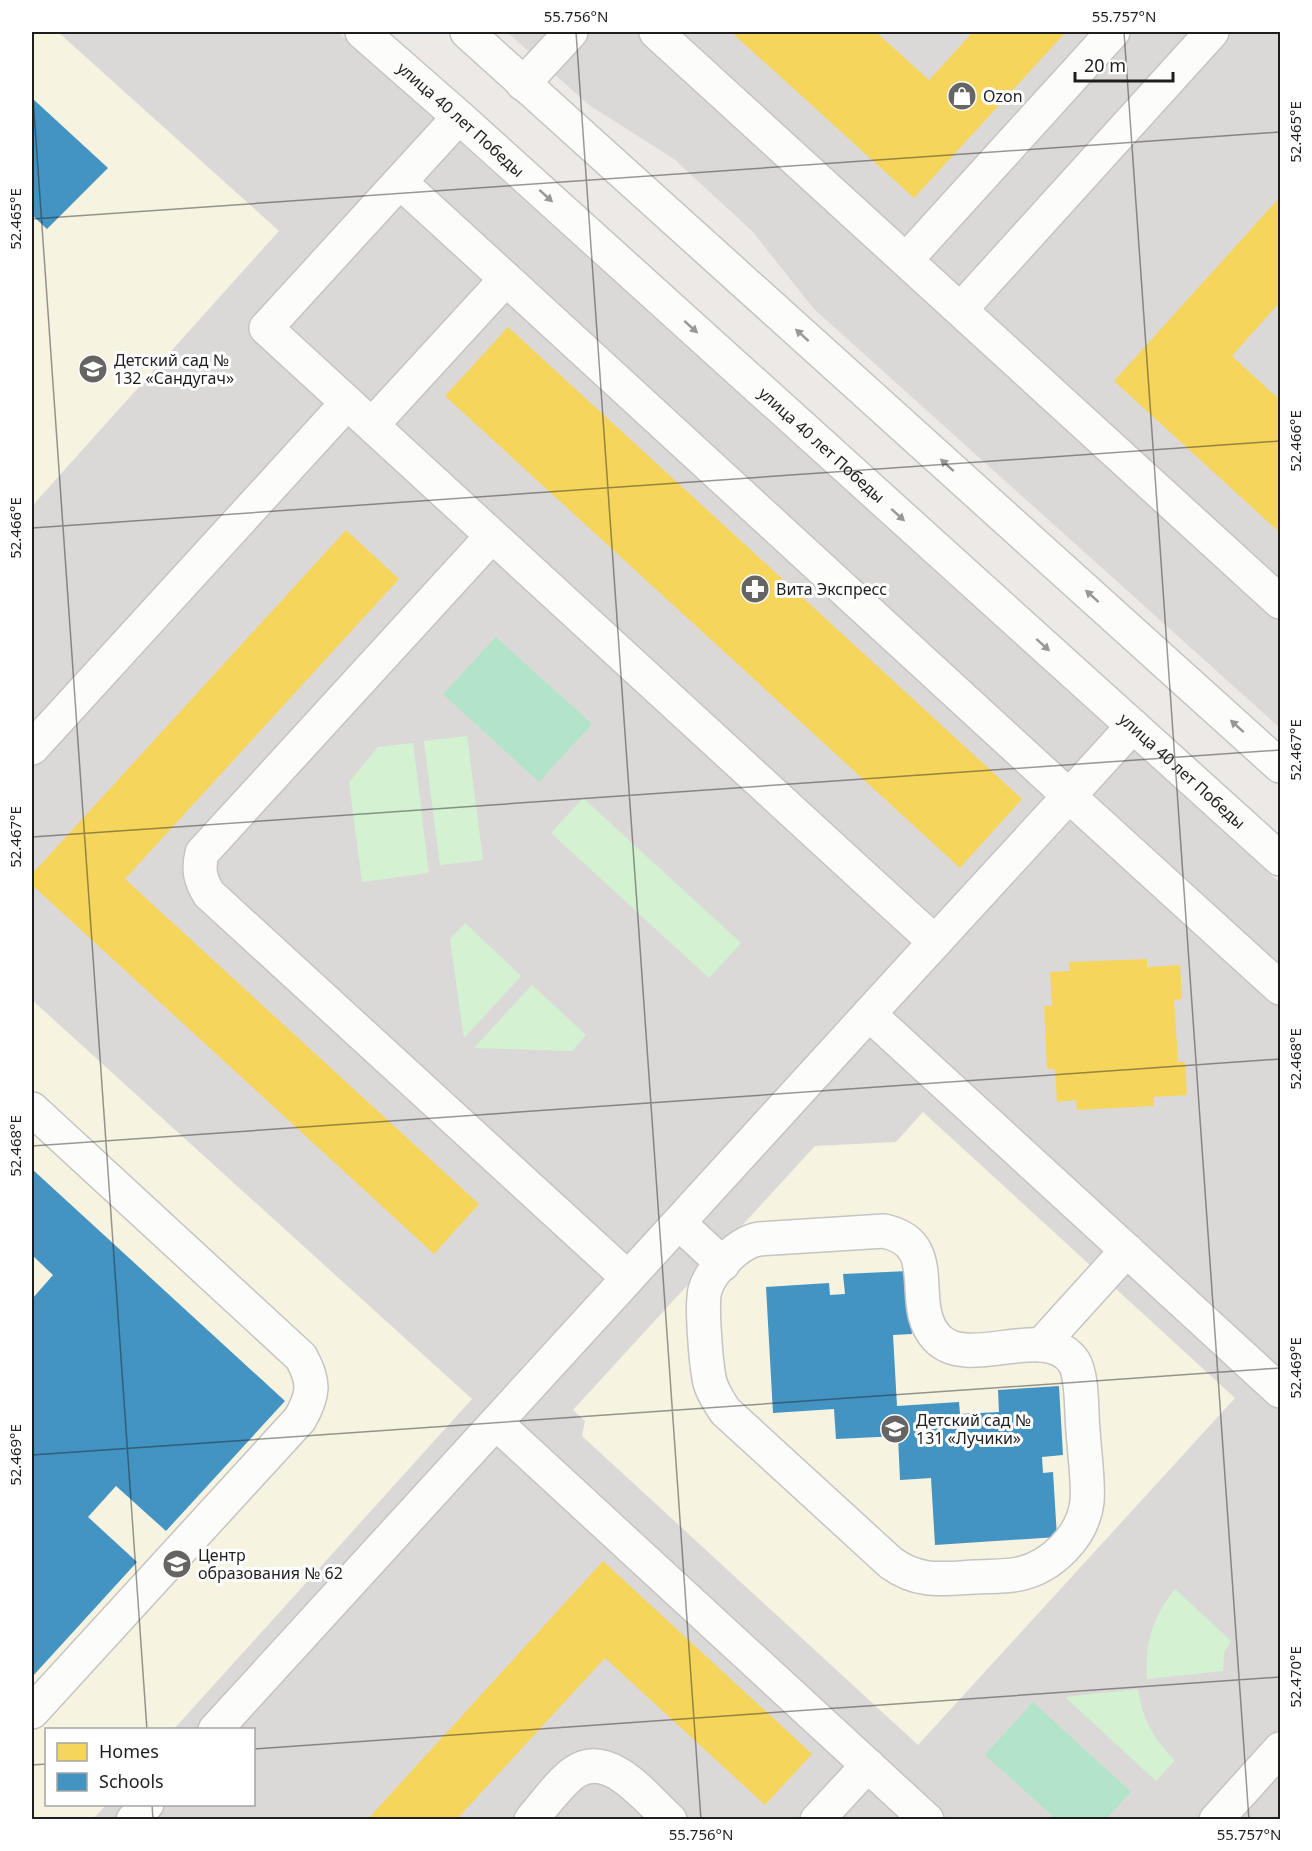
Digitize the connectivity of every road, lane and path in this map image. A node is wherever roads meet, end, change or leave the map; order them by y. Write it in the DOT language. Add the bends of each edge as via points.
graph roads {
  1 [pos="362,32"];
  2 [pos="467,32"];
  3 [pos="571,32"];
  4 [pos="656,32"];
  5 [pos="1113,32"];
  6 [pos="1212,32"];
  7 [pos="523,84"];
  8 [pos="459,117"];
  9 [pos="400,182"];
  10 [pos="906,260"];
  11 [pos="506,279"];
  12 [pos="961,309"];
  13 [pos="347,403"];
  14 [pos="372,425"];
  15 [pos="492,536"];
  16 [pos="1281,602"];
  17 [pos="1133,726"];
  18 [pos="32,748"];
  19 [pos="1281,766"];
  20 [pos="1069,796"];
  21 [pos="1281,860"];
  22 [pos="935,942"];
  23 [pos="1281,988"];
  24 [pos="869,1014"];
  25 [pos="32,1109"];
  26 [pos="679,1223"];
  27 [pos="1127,1250"];
  28 [pos="723,1264"];
  29 [pos="628,1278"];
  30 [pos="1041,1345"];
  31 [pos="1281,1391"];
  32 [pos="496,1423"];
  33 [pos="32,1712"];
  34 [pos="217,1728"];
  35 [pos="1281,1749"];
  36 [pos="868,1764"];
  37 [pos="145,1806"];
  38 [pos="133,1820"];
  39 [pos="531,1820"];
  40 [pos="670,1820"];
  41 [pos="817,1820"];
  42 [pos="927,1820"];
  43 [pos="1216,1820"];
  1 -- 8 [label="street, улица 40 лет Победы"];
  2 -- 7 [label="street"];
  3 -- 7 [label="street"];
  4 -- 10 [label="street"];
  5 -- 10 [label="street"];
  6 -- 12 [label="street"];
  19 -- 7 [label="street, one-way"];
  8 -- 9 [label="street"];
  8 -- 17 [label="street, улица 40 лет Победы, one-way"];
  9 -- 11 [label="street"];
  9 -- 13 [label="street" via="266,328"];
  10 -- 12 [label="street"];
  11 -- 14 [label="street"];
  11 -- 20 [label="street"];
  12 -- 16 [label="street"];
  13 -- 14 [label="street"];
  13 -- 18 [label="street"];
  14 -- 15 [label="street"];
  15 -- 22 [label="street"];
  15 -- 29 [label="street" via="202,853 200,873 209,894"];
  17 -- 20 [label="street"];
  17 -- 21 [label="street, улица 40 лет Победы"];
  20 -- 22 [label="street"];
  20 -- 23 [label="street"];
  22 -- 24 [label="street"];
  24 -- 26 [label="street"];
  24 -- 27 [label="street"];
  25 -- 33 [label="street" via="301,1357 309,1371 312,1389 300,1419"];
  26 -- 28 [label="street"];
  26 -- 29 [label="street"];
  27 -- 30 [label="street"];
  27 -- 31 [label="street"];
  28 -- 30 [label="street" via="739,1246 752,1240 884,1231 896,1234 906,1239 920,1259 923,1315 929,1330 940,1341 966,1350"];
  28 -- 30 [label="street" via="707,1283 704,1298 709,1379 717,1400 724,1411 882,1556 912,1576 939,1579 1019,1574 1052,1558 1079,1528 1087,1501 1076,1365 1057,1348"];
  29 -- 32 [label="street"];
  32 -- 34 [label="street"];
  32 -- 36 [label="street"];
  35 -- 43 [label="street"];
  36 -- 41 [label="street"];
  36 -- 42 [label="street"];
  37 -- 38 [label="street"];
  39 -- 40 [label="street" via="573,1773 594,1765 617,1772"];
}
